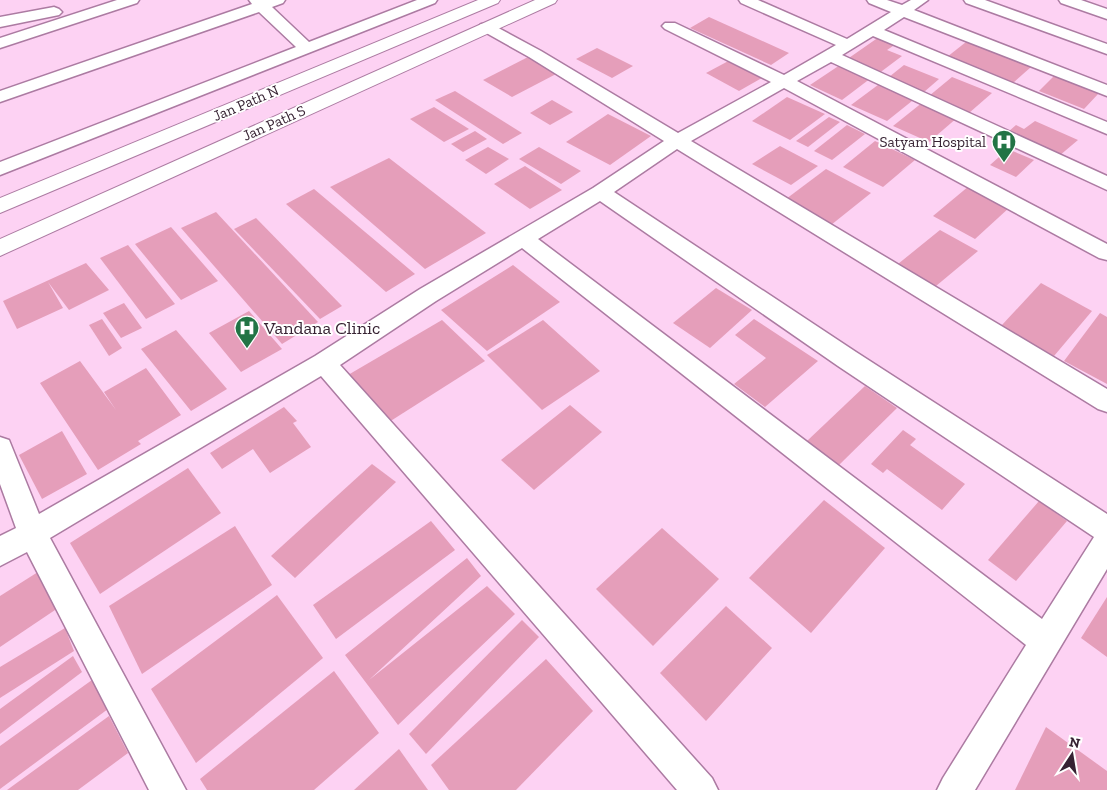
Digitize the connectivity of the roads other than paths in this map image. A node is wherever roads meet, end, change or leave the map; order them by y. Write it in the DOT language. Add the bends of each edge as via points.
graph roads {
  1 [pos="119,0"];
  2 [pos="132,0"];
  3 [pos="430,0"];
  4 [pos="492,0"];
  5 [pos="549,0"];
  6 [pos="746,0"];
  7 [pos="874,0"];
  8 [pos="922,0"];
  9 [pos="971,0"];
  10 [pos="1066,0"];
  11 [pos="266,2"];
  12 [pos="903,11"];
  13 [pos="1107,14"];
  14 [pos="0,22"];
  15 [pos="670,26"];
  16 [pos="486,27"];
  17 [pos="871,30"];
  18 [pos="0,43"];
  19 [pos="307,49"];
  20 [pos="1107,49"];
  21 [pos="839,50"];
  22 [pos="783,81"];
  23 [pos="1107,91"];
  24 [pos="0,97"];
  25 [pos="1107,129"];
  26 [pos="676,141"];
  27 [pos="0,169"];
  28 [pos="1107,184"];
  29 [pos="600,192"];
  30 [pos="0,206"];
  31 [pos="523,238"];
  32 [pos="0,248"];
  33 [pos="1107,253"];
  34 [pos="324,363"];
  35 [pos="1107,402"];
  36 [pos="0,448"];
  37 [pos="1107,530"];
  38 [pos="32,533"];
  39 [pos="1107,542"];
  40 [pos="0,552"];
  41 [pos="1047,642"];
  42 [pos="168,790"];
  43 [pos="700,790"];
  44 [pos="955,790"];
  1 -- 14 [label="street"];
  2 -- 18 [label="street"];
  3 -- 19 [label="street"];
  4 -- 30 [label="main road, Jan Path N"];
  5 -- 16 [label="main road, Jan Path S"];
  6 -- 21 [label="street"];
  7 -- 12 [label="street"];
  8 -- 12 [label="street"];
  9 -- 20 [label="street"];
  10 -- 13 [label="street"];
  11 -- 19 [label="street"];
  11 -- 24 [label="street"];
  12 -- 17 [label="street"];
  12 -- 23 [label="street"];
  15 -- 22 [label="street"];
  16 -- 26 [label="street"];
  16 -- 32 [label="main road, Jan Path S"];
  17 -- 21 [label="street"];
  17 -- 25 [label="street"];
  19 -- 27 [label="street"];
  21 -- 22 [label="street"];
  21 -- 28 [label="street"];
  22 -- 26 [label="street"];
  22 -- 33 [label="street"];
  26 -- 29 [label="street"];
  26 -- 35 [label="street"];
  29 -- 31 [label="street"];
  29 -- 37 [label="street"];
  31 -- 34 [label="street"];
  31 -- 41 [label="street"];
  34 -- 38 [label="street"];
  34 -- 43 [label="street"];
  36 -- 38 [label="street"];
  38 -- 40 [label="street"];
  38 -- 42 [label="street"];
  39 -- 41 [label="street"];
  41 -- 44 [label="street"];
}
